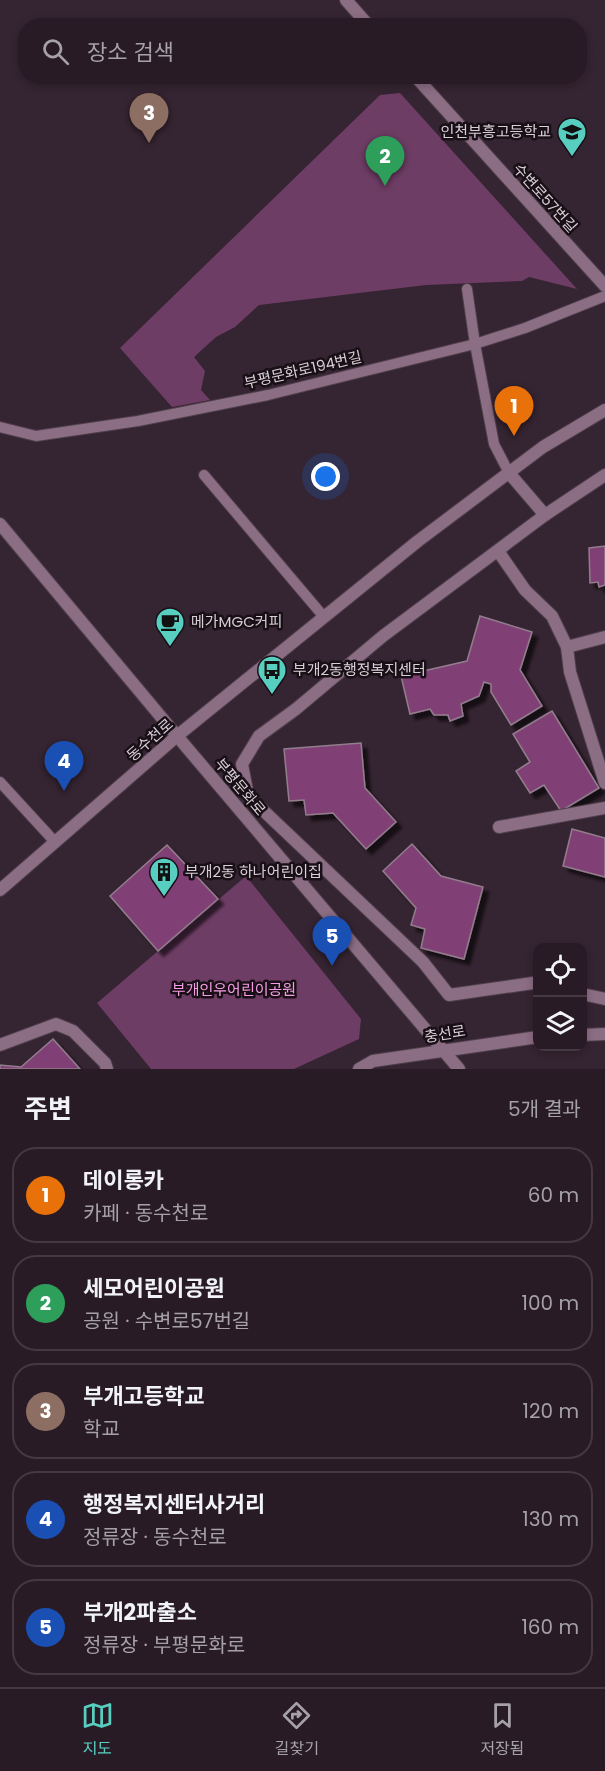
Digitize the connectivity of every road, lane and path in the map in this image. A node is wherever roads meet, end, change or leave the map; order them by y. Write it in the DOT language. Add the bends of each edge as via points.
graph roads {
  1 [pos="346,0"];
  2 [pos="362,18"];
  3 [pos="422,84"];
  4 [pos="605,286"];
  5 [pos="467,289"];
  6 [pos="605,296"];
  7 [pos="475,344"];
  8 [pos="605,410"];
  9 [pos="0,428"];
  10 [pos="509,473"];
  11 [pos="204,475"];
  12 [pos="605,475"];
  13 [pos="545,515"];
  14 [pos="0,524"];
  15 [pos="498,551"];
  16 [pos="324,617"];
  17 [pos="605,637"];
  18 [pos="567,647"];
  19 [pos="177,736"];
  20 [pos="0,782"];
  21 [pos="605,783"];
  22 [pos="605,808"];
  23 [pos="499,827"];
  24 [pos="55,842"];
  25 [pos="0,890"];
  26 [pos="533,983"];
  27 [pos="587,995"];
  28 [pos="605,999"];
  29 [pos="605,1034"];
  30 [pos="587,1035"];
  31 [pos="533,1037"];
  32 [pos="0,1045"];
  33 [pos="442,1049"];
  34 [pos="107,1069"];
  35 [pos="359,1069"];
  36 [pos="459,1069"];
  1 -- 2 [label="street"];
  3 -- 4 [label="street, 수변로57번길"];
  5 -- 7 [label="lane"];
  6 -- 7 [label="lane, 부평문화로194번길"];
  7 -- 9 [label="lane, 부평문화로194번길" via="268,395 138,421 36,436"];
  7 -- 10 [label="lane" via="494,444"];
  8 -- 10 [label="street, 동수천로" via="543,447"];
  10 -- 13 [label="street"];
  10 -- 16 [label="street, 동수천로"];
  11 -- 16 [label="lane"];
  12 -- 13 [label="street"];
  13 -- 15 [label="street"];
  14 -- 19 [label="street, 부평문화로"];
  15 -- 18 [label="street" via="525,590 552,616"];
  15 -- 26 [label="street" via="383,636 259,736 242,764 249,796 423,962 449,995"];
  16 -- 19 [label="street, 동수천로"];
  17 -- 18 [label="street"];
  18 -- 21 [label="street" via="570,672"];
  19 -- 24 [label="street, 동수천로"];
  19 -- 33 [label="street, 부평문화로"];
  20 -- 24 [label="lane"];
  22 -- 23 [label="street"];
  24 -- 25 [label="street, 동수천로"];
  27 -- 28 [label="street"];
  29 -- 30 [label="street"];
  31 -- 33 [label="street, 충선로"];
  32 -- 34 [label="street" via="56,1024 73,1031"];
  33 -- 35 [label="street, 충선로" via="373,1060"];
  33 -- 36 [label="street, 부평문화로"];
}
